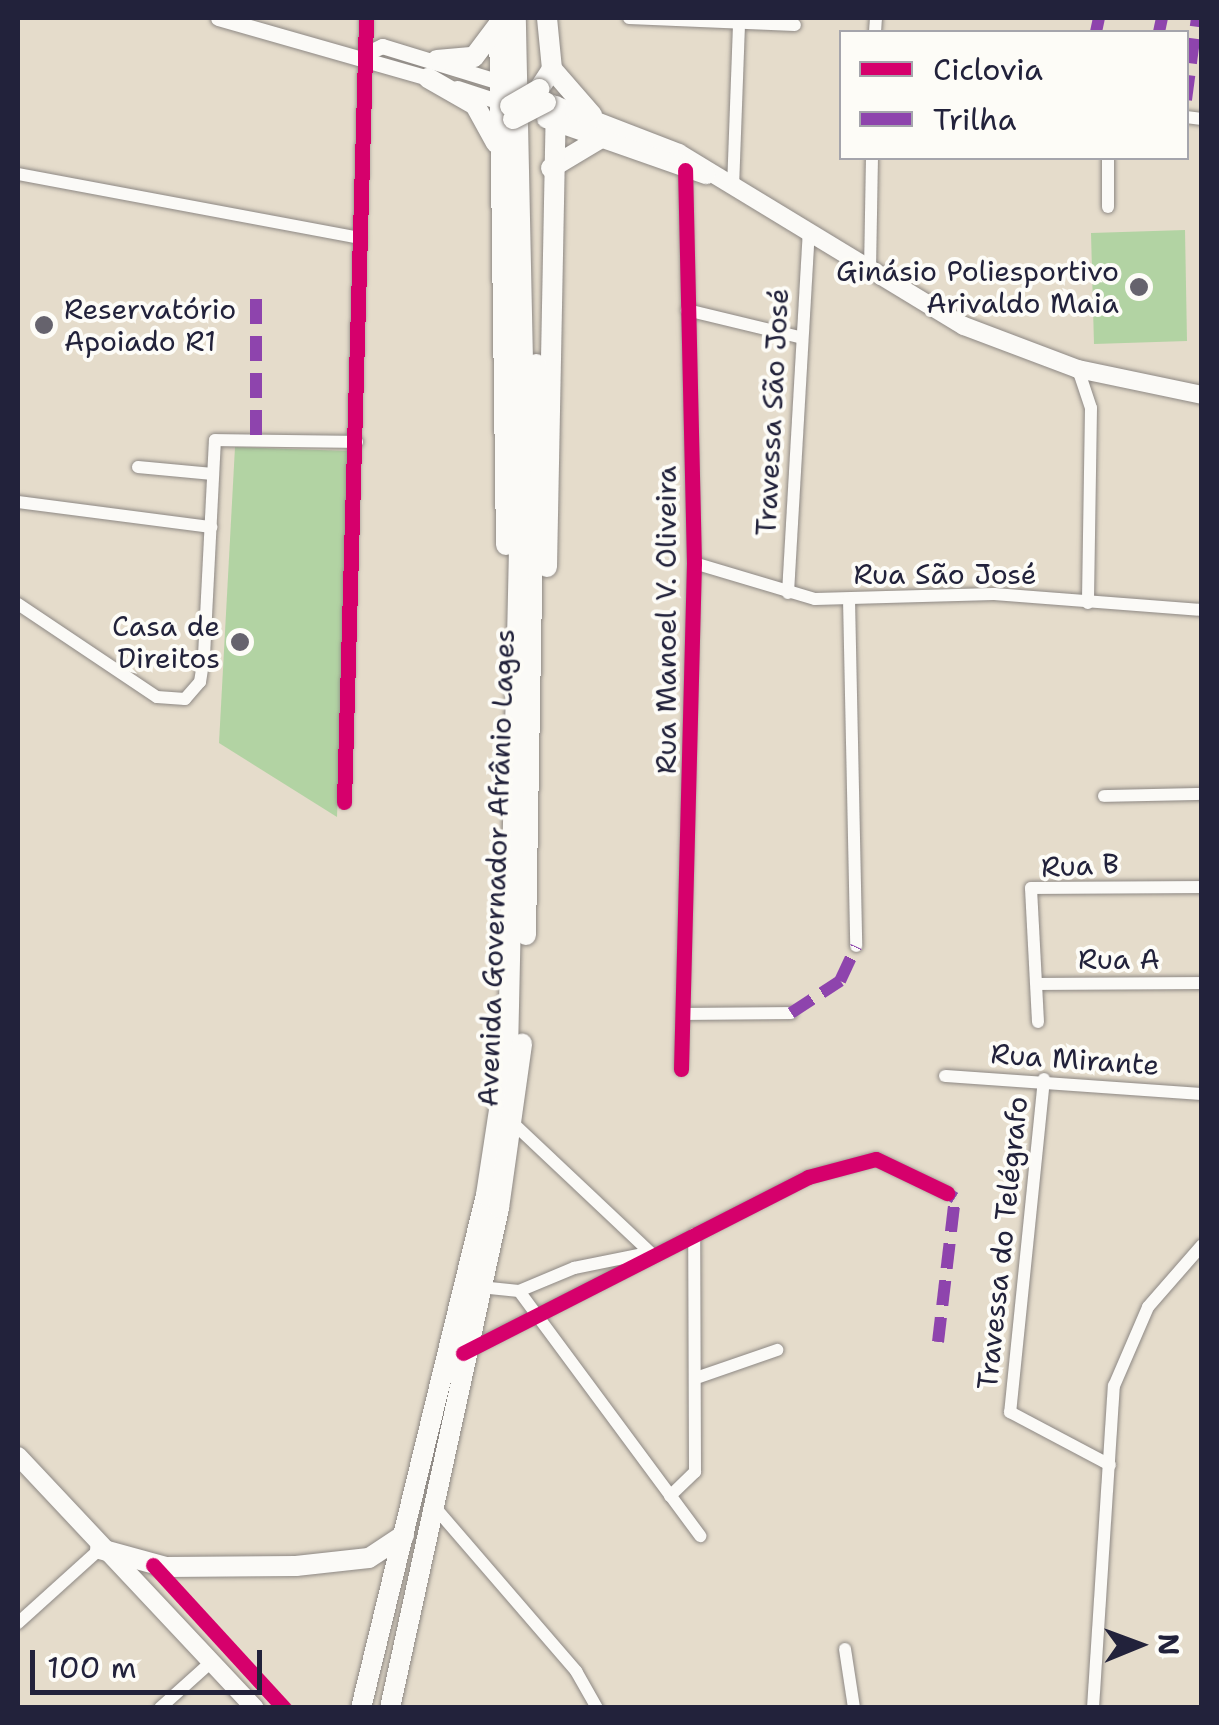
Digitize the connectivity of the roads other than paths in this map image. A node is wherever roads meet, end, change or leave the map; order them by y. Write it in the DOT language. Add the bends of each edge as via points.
graph roads {
  1 [pos="218,18"];
  2 [pos="366,18"];
  3 [pos="504,18"];
  4 [pos="528,18"];
  5 [pos="547,18"];
  6 [pos="629,18"];
  7 [pos="665,18"];
  8 [pos="738,22"];
  9 [pos="795,25"];
  10 [pos="365,54"];
  11 [pos="433,69"];
  12 [pos="552,69"];
  13 [pos="506,105"];
  14 [pos="549,107"];
  15 [pos="592,115"];
  16 [pos="602,138"];
  17 [pos="501,156"];
  18 [pos="872,160"];
  19 [pos="1108,160"];
  20 [pos="552,168"];
  21 [pos="686,170"];
  22 [pos="18,174"];
  23 [pos="712,176"];
  24 [pos="733,188"];
  25 [pos="1108,207"];
  26 [pos="809,234"];
  27 [pos="360,238"];
  28 [pos="870,271"];
  29 [pos="688,310"];
  30 [pos="799,337"];
  31 [pos="1078,369"];
  32 [pos="1202,395"];
  33 [pos="357,442"];
  34 [pos="138,467"];
  35 [pos="214,474"];
  36 [pos="18,502"];
  37 [pos="210,527"];
  38 [pos="694,563"];
  39 [pos="788,593"];
  40 [pos="850,599"];
  41 [pos="1088,602"];
  42 [pos="18,604"];
  43 [pos="1202,610"];
  44 [pos="522,684"];
  45 [pos="1202,794"];
  46 [pos="1104,796"];
  47 [pos="344,802"];
  48 [pos="1202,887"];
  49 [pos="856,946"];
  50 [pos="1202,983"];
  51 [pos="1037,984"];
  52 [pos="792,1013"];
  53 [pos="686,1014"];
  54 [pos="1038,1022"];
  55 [pos="681,1069"];
  56 [pos="945,1076"];
  57 [pos="1044,1079"];
  58 [pos="1202,1094"];
  59 [pos="515,1125"];
  60 [pos="947,1193"];
  61 [pos="694,1234"];
  62 [pos="1202,1244"];
  63 [pos="650,1253"];
  64 [pos="480,1287"];
  65 [pos="519,1292"];
  66 [pos="534,1318"];
  67 [pos="777,1350"];
  68 [pos="463,1353"];
  69 [pos="698,1377"];
  70 [pos="18,1456"];
  71 [pos="1110,1465"];
  72 [pos="670,1496"];
  73 [pos="428,1500"];
  74 [pos="404,1535"];
  75 [pos="700,1536"];
  76 [pos="100,1550"];
  77 [pos="399,1584"];
  78 [pos="18,1623"];
  79 [pos="845,1649"];
  80 [pos="210,1662"];
  81 [pos="160,1708"];
  82 [pos="255,1708"];
  83 [pos="361,1708"];
  84 [pos="379,1708"];
  85 [pos="390,1708"];
  86 [pos="597,1708"];
  87 [pos="854,1708"];
  88 [pos="1094,1708"];
  1 -- 10 [label="street"];
  2 -- 10 [label="street"];
  3 -- 11 [label="main road" via="474,57"];
  3 -- 13 [label="main road"];
  3 -- 44 [label="main road, Avenida Governador Afrânio Lages" via="522,381"];
  4 -- 44 [label="main road, Avenida Governador Afrânio Lages" via="537,418"];
  5 -- 12 [label="main road"];
  6 -- 7 [label="street"];
  7 -- 8 [label="street"];
  8 -- 9 [label="street"];
  8 -- 24 [label="street"];
  10 -- 11 [label="street"];
  10 -- 27 [label="street"];
  11 -- 13 [label="street"];
  11 -- 17 [label="main road" via="474,104"];
  12 -- 14 [label="main road"];
  12 -- 15 [label="main road"];
  13 -- 14 [label="main road, bridge"];
  13 -- 17 [label="main road"];
  14 -- 15 [label="main road"];
  14 -- 16 [label="main road"];
  14 -- 20 [label="main road"];
  15 -- 23 [label="main road"];
  16 -- 20 [label="main road"];
  16 -- 21 [label="main road"];
  17 -- 44 [label="main road"];
  18 -- 28 [label="street"];
  19 -- 25 [label="street"];
  20 -- 44 [label="main road" via="547,562"];
  21 -- 23 [label="main road"];
  21 -- 29 [label="street, Rua Manoel V. Oliveira"];
  22 -- 27 [label="street"];
  23 -- 24 [label="main road"];
  24 -- 26 [label="main road"];
  26 -- 28 [label="main road"];
  26 -- 30 [label="street, Travessa São José"];
  27 -- 33 [label="street"];
  28 -- 31 [label="main road" via="964,326"];
  29 -- 30 [label="street"];
  29 -- 38 [label="street, Rua Manoel V. Oliveira"];
  30 -- 39 [label="street, Travessa São José"];
  31 -- 32 [label="main road"];
  31 -- 41 [label="street" via="1091,408"];
  33 -- 35 [label="street" via="215,440"];
  33 -- 47 [label="street"];
  34 -- 35 [label="street"];
  35 -- 37 [label="street"];
  36 -- 37 [label="street"];
  37 -- 42 [label="street" via="204,656 193,692 169,702"];
  38 -- 39 [label="street, Rua São José"];
  38 -- 53 [label="street, Rua Manoel V. Oliveira"];
  39 -- 40 [label="street, Rua São José"];
  40 -- 41 [label="street, Rua São José"];
  40 -- 49 [label="street"];
  41 -- 43 [label="street, Rua São José"];
  44 -- 59 [label="main road, Avenida Governador Afrânio Lages"];
  44 -- 74 [label="main road, Avenida Governador Afrânio Lages" via="499,1133"];
  45 -- 46 [label="street"];
  48 -- 51 [label="street, Rua B" via="1031,888"];
  50 -- 51 [label="street, Rua A"];
  51 -- 54 [label="street, Rua B"];
  52 -- 53 [label="street"];
  53 -- 55 [label="street, Rua Manoel V. Oliveira"];
  56 -- 57 [label="street, Rua Mirante"];
  57 -- 58 [label="street, Rua Mirante"];
  57 -- 71 [label="street, Travessa do Telégrafo" via="1010,1412"];
  59 -- 63 [label="street"];
  59 -- 64 [label="main road, Avenida Governador Afrânio Lages"];
  60 -- 61 [label="street" via="876,1160 808,1178"];
  61 -- 63 [label="street"];
  61 -- 69 [label="street"];
  62 -- 71 [label="street" via="1169,1274 1131,1343 1114,1386"];
  63 -- 65 [label="street" via="574,1268"];
  63 -- 66 [label="street"];
  64 -- 65 [label="street"];
  64 -- 68 [label="main road, Avenida Governador Afrânio Lages"];
  65 -- 66 [label="street"];
  66 -- 68 [label="street"];
  66 -- 72 [label="street"];
  67 -- 69 [label="street"];
  68 -- 73 [label="main road, Avenida Governador Afrânio Lages"];
  69 -- 72 [label="street" via="694,1472"];
  70 -- 76 [label="main road"];
  71 -- 88 [label="street"];
  72 -- 75 [label="street"];
  73 -- 77 [label="main road"];
  73 -- 85 [label="main road, Avenida Governador Afrânio Lages"];
  73 -- 86 [label="street" via="576,1671"];
  74 -- 76 [label="main road" via="369,1558 296,1566 166,1567"];
  74 -- 77 [label="main road, Avenida Governador Afrânio Lages"];
  76 -- 78 [label="street"];
  76 -- 80 [label="main road"];
  77 -- 83 [label="main road"];
  77 -- 84 [label="main road"];
  79 -- 87 [label="street"];
  80 -- 81 [label="street"];
  80 -- 82 [label="main road"];
}
